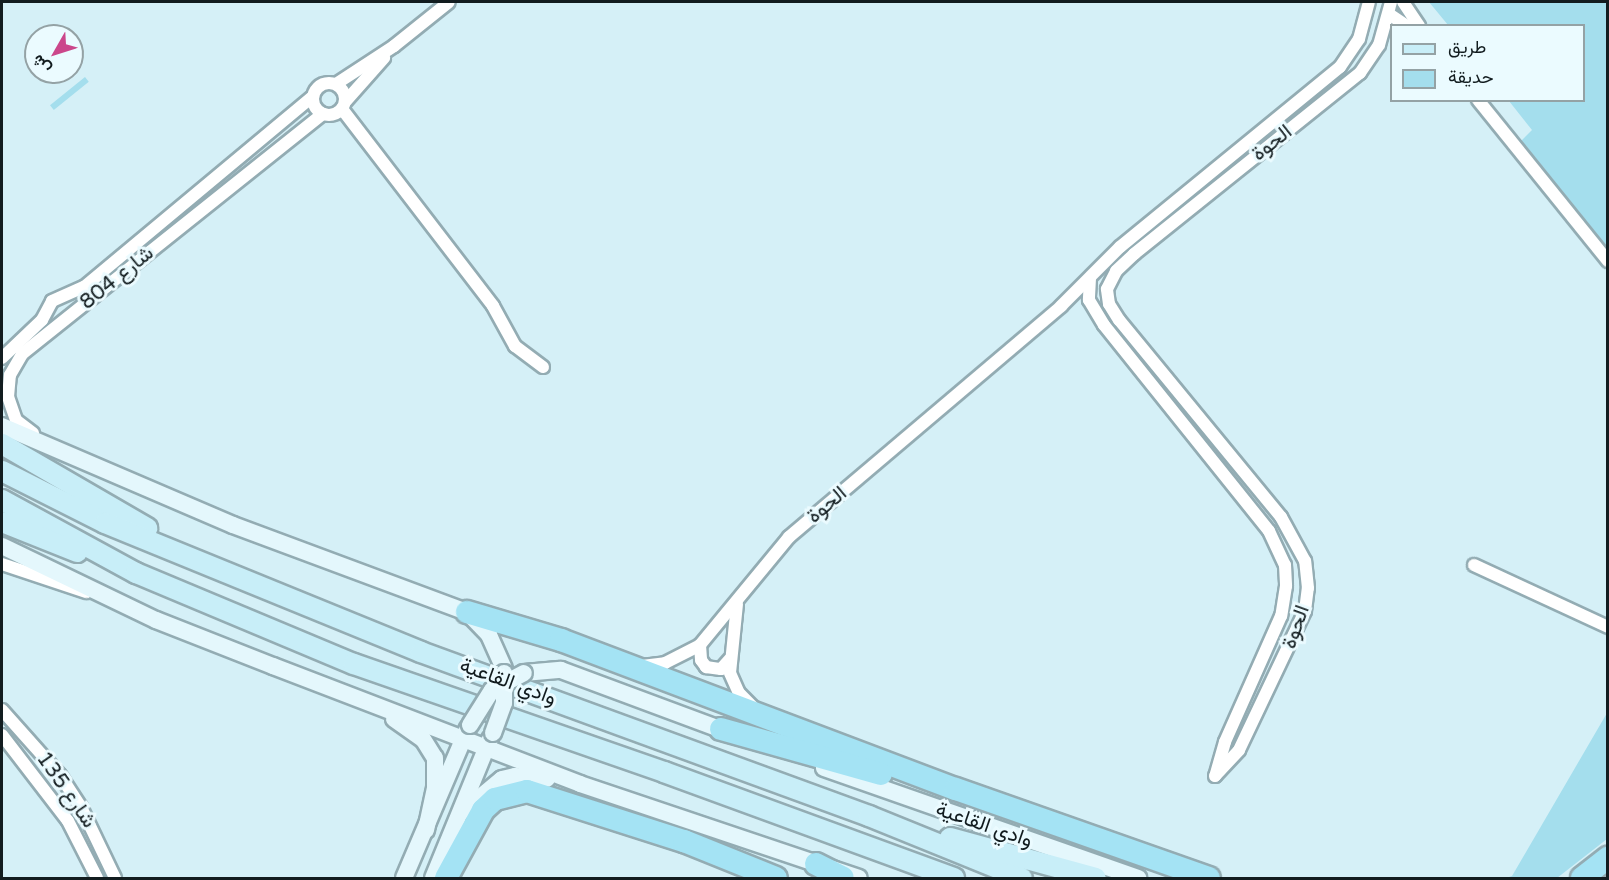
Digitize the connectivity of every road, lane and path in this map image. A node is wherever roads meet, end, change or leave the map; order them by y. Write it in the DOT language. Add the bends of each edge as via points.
graph roads {
  1 [pos="449,2"];
  2 [pos="1369,2"];
  3 [pos="1403,2"];
  4 [pos="1390,8"];
  5 [pos="1405,24"];
  6 [pos="1418,24"];
  7 [pos="394,46"];
  8 [pos="336,84"];
  9 [pos="313,96"];
  10 [pos="1480,102"];
  11 [pos="343,106"];
  12 [pos="326,114"];
  13 [pos="352,127"];
  14 [pos="1608,261"];
  15 [pos="1090,278"];
  16 [pos="1110,280"];
  17 [pos="2,358"];
  18 [pos="543,367"];
  19 [pos="2,426"];
  20 [pos="2,444"];
  21 [pos="74,459"];
  22 [pos="2,471"];
  23 [pos="2,500"];
  24 [pos="2,522"];
  25 [pos="2,546"];
  26 [pos="2,564"];
  27 [pos="1474,565"];
  28 [pos="136,573"];
  29 [pos="235,573"];
  30 [pos="100,595"];
  31 [pos="738,600"];
  32 [pos="467,612"];
  33 [pos="1608,627"];
  34 [pos="700,645"];
  35 [pos="730,659"];
  36 [pos="633,667"];
  37 [pos="505,675"];
  38 [pos="363,699"];
  39 [pos="2,710"];
  40 [pos="758,713"];
  41 [pos="721,729"];
  42 [pos="467,732"];
  43 [pos="2,735"];
  44 [pos="489,740"];
  45 [pos="1225,742"];
  46 [pos="1239,750"];
  47 [pos="580,784"];
  48 [pos="956,789"];
  49 [pos="460,814"];
  50 [pos="869,816"];
  51 [pos="426,830"];
  52 [pos="861,845"];
  53 [pos="1608,858"];
  54 [pos="816,864"];
  55 [pos="97,879"];
  56 [pos="115,879"];
  57 [pos="404,879"];
  58 [pos="433,879"];
  59 [pos="446,879"];
  60 [pos="776,879"];
  61 [pos="843,879"];
  62 [pos="859,879"];
  63 [pos="926,879"];
  64 [pos="954,879"];
  65 [pos="1022,879"];
  66 [pos="1096,879"];
  67 [pos="1137,879"];
  68 [pos="1209,879"];
  69 [pos="1582,879"];
  1 -- 7 [label="street"];
  2 -- 15 [label="street, الحوة" via="1359,39 1340,67 1120,247"];
  3 -- 6 [label="street"];
  4 -- 5 [label="street"];
  4 -- 16 [label="street, الحوة" via="1379,45 1360,73 1134,254"];
  7 -- 8 [label="street"];
  7 -- 11 [label="street"];
  8 -- 9 [label="street" via="321,85"];
  8 -- 11 [label="street" via="345,95"];
  9 -- 12 [label="street" via="315,107"];
  9 -- 17 [label="street, شارع 804" via="84,287 52,301 42,320"];
  10 -- 14 [label="street"];
  11 -- 12 [label="street"];
  11 -- 13 [label="street"];
  12 -- 13 [label="street"];
  12 -- 21 [label="street, شارع 804" via="14,364 8,397 16,420 24,429 62,446"];
  13 -- 18 [label="street" via="493,306 515,346"];
  15 -- 16 [label="street"];
  15 -- 31 [label="street, الحوة" via="789,537"];
  15 -- 45 [label="street, الحوة" via="1089,300 1104,325 1269,531 1285,565 1281,616"];
  16 -- 46 [label="street, الحوة" via="1107,298 1119,320 1281,517 1305,561 1305,611"];
  19 -- 21 [label="street"];
  20 -- 29 [label="main road" via="122,515"];
  21 -- 32 [label="street" via="233,525"];
  22 -- 29 [label="main road, وادي القاعية" via="105,523"];
  23 -- 28 [label="main road, وادي القاعية"];
  24 -- 28 [label="main road"];
  25 -- 30 [label="street"];
  26 -- 30 [label="street"];
  27 -- 33 [label="street"];
  28 -- 52 [label="main road, وادي القاعية" via="354,664"];
  29 -- 50 [label="main road, وادي القاعية" via="422,652"];
  30 -- 38 [label="street"];
  31 -- 34 [label="street, الحوة"];
  31 -- 35 [label="street"];
  32 -- 36 [label="highway"];
  32 -- 37 [label="street" via="489,635"];
  34 -- 35 [label="street" via="706,667 721,669"];
  34 -- 36 [label="street, الحوة" via="665,663"];
  35 -- 40 [label="street" via="730,673 739,693"];
  36 -- 40 [label="highway"];
  37 -- 41 [label="street, وادي القاعية, bridge" via="569,672"];
  37 -- 42 [label="street, bridge"];
  37 -- 44 [label="street, bridge" via="504,703"];
  38 -- 42 [label="street"];
  38 -- 51 [label="street" via="410,729 432,750 435,788"];
  39 -- 56 [label="street, شارع 135" via="37,748 81,807"];
  40 -- 48 [label="highway"];
  41 -- 48 [label="highway" via="926,786"];
  41 -- 67 [label="street, وادي القاعية"];
  42 -- 44 [label="street"];
  42 -- 51 [label="street"];
  43 -- 55 [label="street, شارع 135" via="68,820"];
  44 -- 47 [label="street"];
  44 -- 49 [label="street"];
  45 -- 46 [label="street"];
  45 -- 46 [label="street, الحوة" via="1215,777"];
  47 -- 49 [label="street" via="529,776 502,779"];
  47 -- 54 [label="street"];
  48 -- 68 [label="highway"];
  49 -- 58 [label="street"];
  50 -- 65 [label="main road, وادي القاعية"];
  50 -- 66 [label="main road"];
  51 -- 57 [label="street"];
  52 -- 63 [label="main road"];
  52 -- 64 [label="main road, وادي القاعية"];
  53 -- 69 [label="highway"];
  54 -- 61 [label="highway"];
  54 -- 62 [label="street"];
  59 -- 60 [label="highway" via="483,810 495,799 527,791 684,841"];
}
